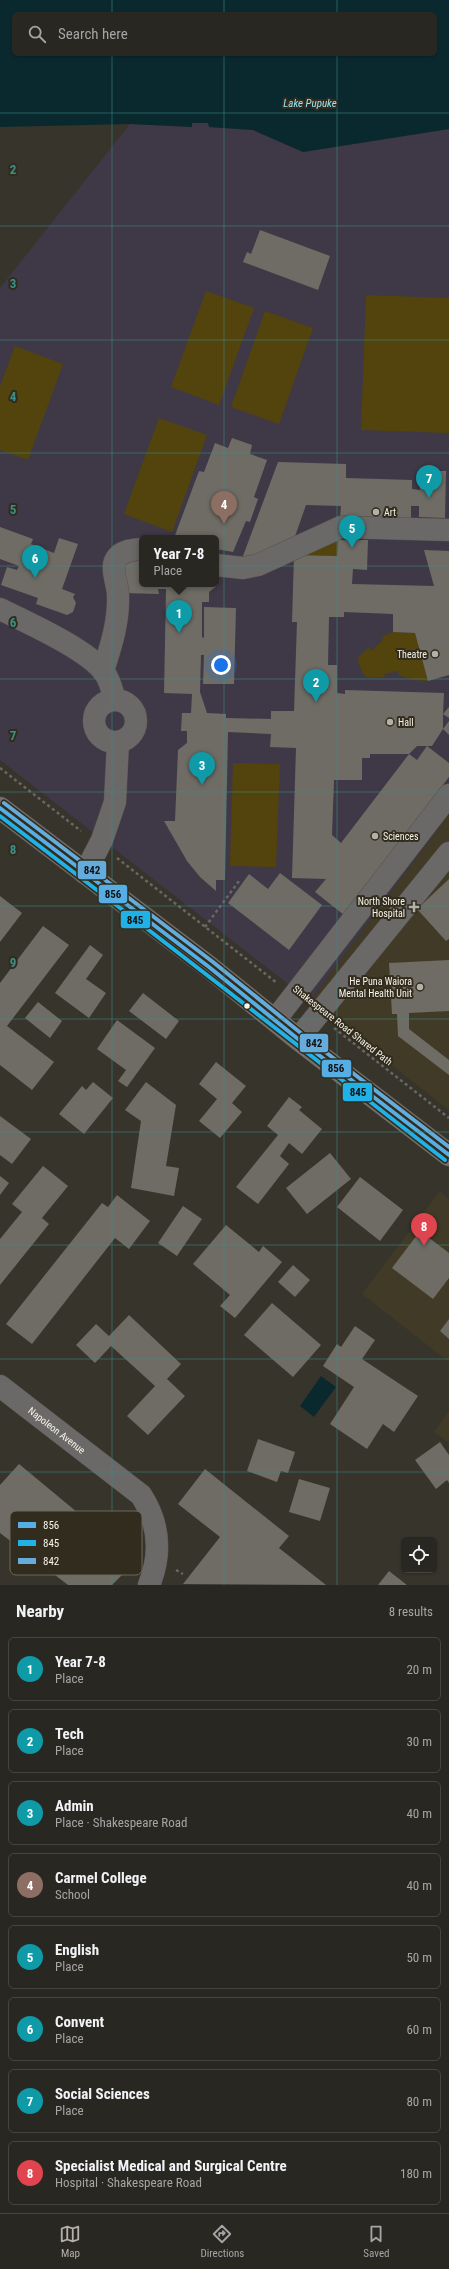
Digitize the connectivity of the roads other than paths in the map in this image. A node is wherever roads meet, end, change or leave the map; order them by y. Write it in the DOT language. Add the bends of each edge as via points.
graph roads {
  1 [pos="449,530"];
  2 [pos="139,549"];
  3 [pos="219,566"];
  4 [pos="0,609"];
  5 [pos="103,671"];
  6 [pos="115,700"];
  7 [pos="118,742"];
  8 [pos="449,795"];
  9 [pos="0,808"];
  10 [pos="449,853"];
  11 [pos="85,873"];
  12 [pos="275,1020"];
  13 [pos="298,1039"];
  14 [pos="449,1156"];
  15 [pos="0,1386"];
  16 [pos="149,1585"];
  1 -- 3 [label="street" via="341,527 258,565 229,568"];
  2 -- 5 [label="street" via="127,551 116,559 114,569 118,583 119,613"];
  4 -- 5 [label="street" via="47,632 92,659"];
  5 -- 6 [label="street" via="112,685"];
  6 -- 7 [label="street" via="129,704 136,716 136,724 130,736"];
  6 -- 7 [label="street" via="98,709 94,722 99,735 104,739"];
  7 -- 11 [label="street" via="115,802 102,840"];
  8 -- 12 [label="street"];
  9 -- 11 [label="main road"];
  10 -- 13 [label="street"];
  11 -- 12 [label="main road"];
  12 -- 13 [label="main road"];
  13 -- 14 [label="main road"];
  15 -- 16 [label="street, Napoleon Avenue" via="141,1495 156,1529 158,1545"];
}
